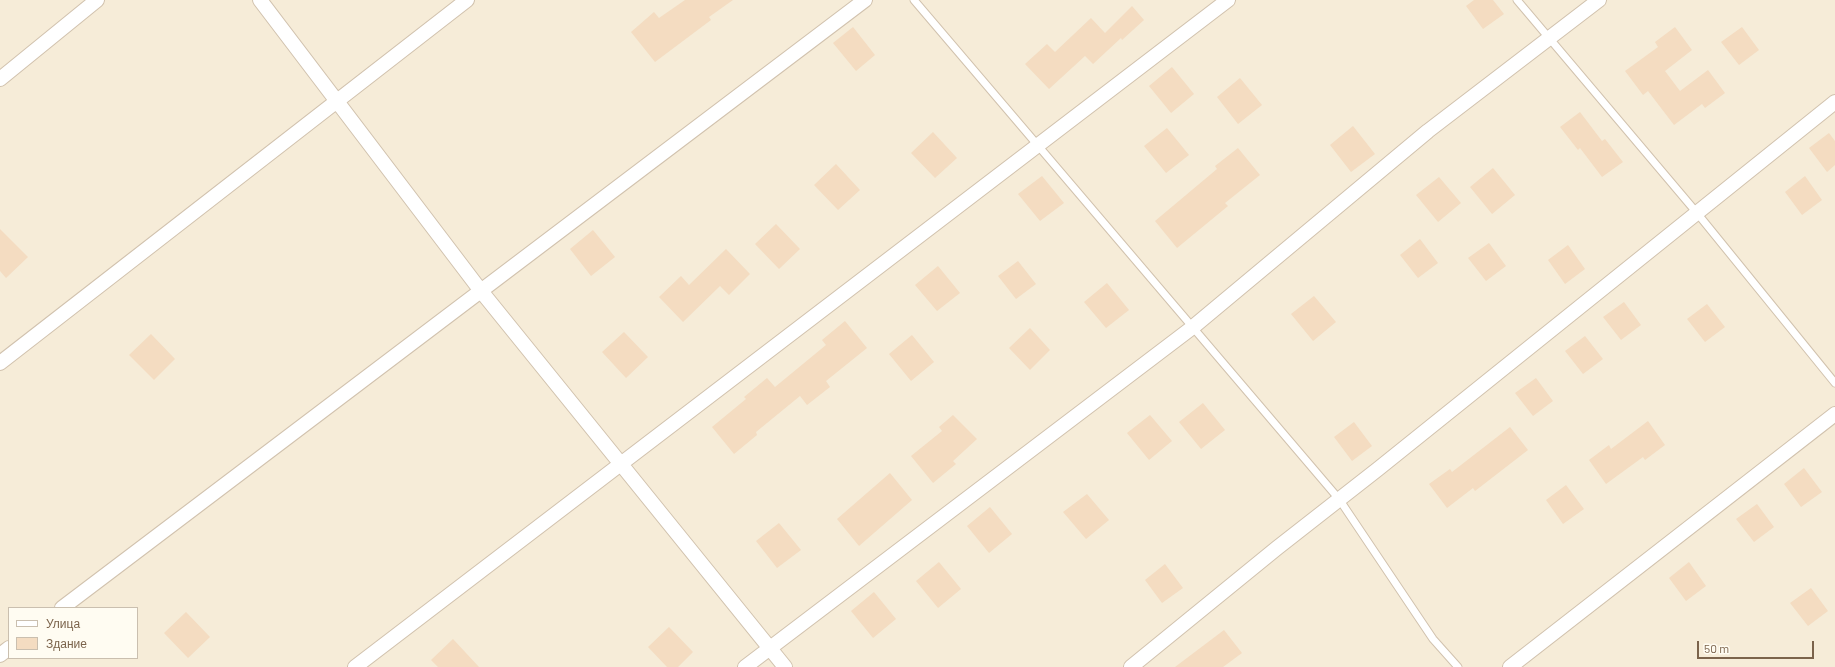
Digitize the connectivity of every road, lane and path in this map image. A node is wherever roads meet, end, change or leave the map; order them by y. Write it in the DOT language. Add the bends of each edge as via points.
graph roads {
  1 [pos="97,0"];
  2 [pos="260,0"];
  3 [pos="468,0"];
  4 [pos="865,0"];
  5 [pos="914,0"];
  6 [pos="1228,0"];
  7 [pos="1517,0"];
  8 [pos="1599,0"];
  9 [pos="1550,38"];
  10 [pos="0,79"];
  11 [pos="337,101"];
  12 [pos="1835,102"];
  13 [pos="1038,146"];
  14 [pos="1697,213"];
  15 [pos="481,291"];
  16 [pos="1193,327"];
  17 [pos="0,363"];
  18 [pos="1835,383"];
  19 [pos="1835,414"];
  20 [pos="621,464"];
  21 [pos="1339,499"];
  22 [pos="63,607"];
  23 [pos="770,648"];
  24 [pos="8,649"];
  25 [pos="0,655"];
  26 [pos="355,667"];
  27 [pos="745,667"];
  28 [pos="785,667"];
  29 [pos="1131,667"];
  30 [pos="1458,667"];
  31 [pos="1510,667"];
  1 -- 10 [label="street"];
  2 -- 11 [label="street"];
  3 -- 11 [label="street"];
  4 -- 15 [label="street"];
  5 -- 13 [label="lane"];
  6 -- 13 [label="street"];
  7 -- 9 [label="lane"];
  8 -- 9 [label="street"];
  9 -- 14 [label="lane"];
  9 -- 16 [label="street" via="1428,131"];
  11 -- 15 [label="street"];
  11 -- 17 [label="street"];
  12 -- 14 [label="street"];
  13 -- 16 [label="lane"];
  13 -- 20 [label="street"];
  14 -- 18 [label="lane"];
  14 -- 21 [label="street"];
  15 -- 20 [label="street"];
  15 -- 22 [label="street"];
  16 -- 21 [label="lane"];
  16 -- 23 [label="street"];
  19 -- 31 [label="street"];
  20 -- 23 [label="street"];
  20 -- 26 [label="street"];
  21 -- 29 [label="street"];
  21 -- 30 [label="lane" via="1433,639"];
  23 -- 27 [label="street"];
  23 -- 28 [label="street"];
  24 -- 25 [label="street"];
}
